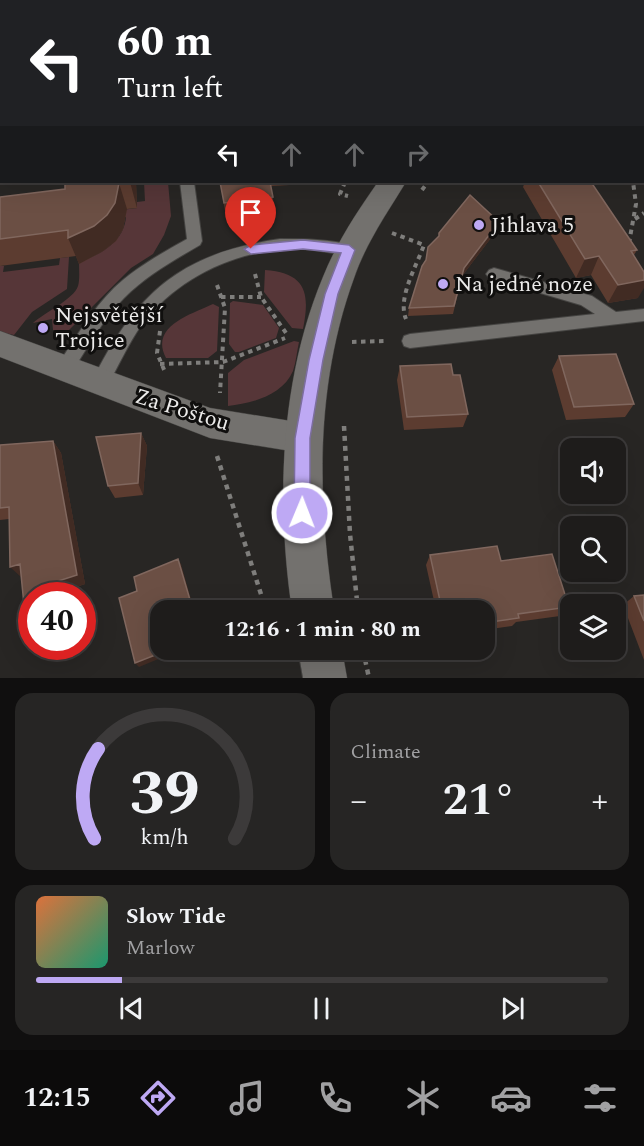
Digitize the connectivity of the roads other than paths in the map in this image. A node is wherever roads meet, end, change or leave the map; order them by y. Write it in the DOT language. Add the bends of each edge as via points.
graph roads {
  1 [pos="187,183"];
  2 [pos="391,183"];
  3 [pos="349,250"];
  4 [pos="494,274"];
  5 [pos="644,315"];
  6 [pos="615,320"];
  7 [pos="415,340"];
  8 [pos="0,344"];
  9 [pos="65,368"];
  10 [pos="100,383"];
  11 [pos="303,438"];
  12 [pos="312,600"];
  13 [pos="322,660"];
  14 [pos="325,678"];
  1 -- 9 [label="lane" via="195,241 127,285 98,318"];
  2 -- 3 [label="street" via="374,204"];
  3 -- 10 [label="lane" via="303,244 251,249 196,268 173,283 136,320"];
  3 -- 11 [label="street" via="331,294"];
  4 -- 6 [label="lane" via="586,300"];
  5 -- 6 [label="lane"];
  6 -- 7 [label="lane"];
  8 -- 9 [label="street, Za Poštou"];
  9 -- 10 [label="street, Za Poštou"];
  10 -- 11 [label="street, Za Poštou" via="210,423"];
  11 -- 12 [label="street" via="302,513"];
  13 -- 14 [label="street"];
}
